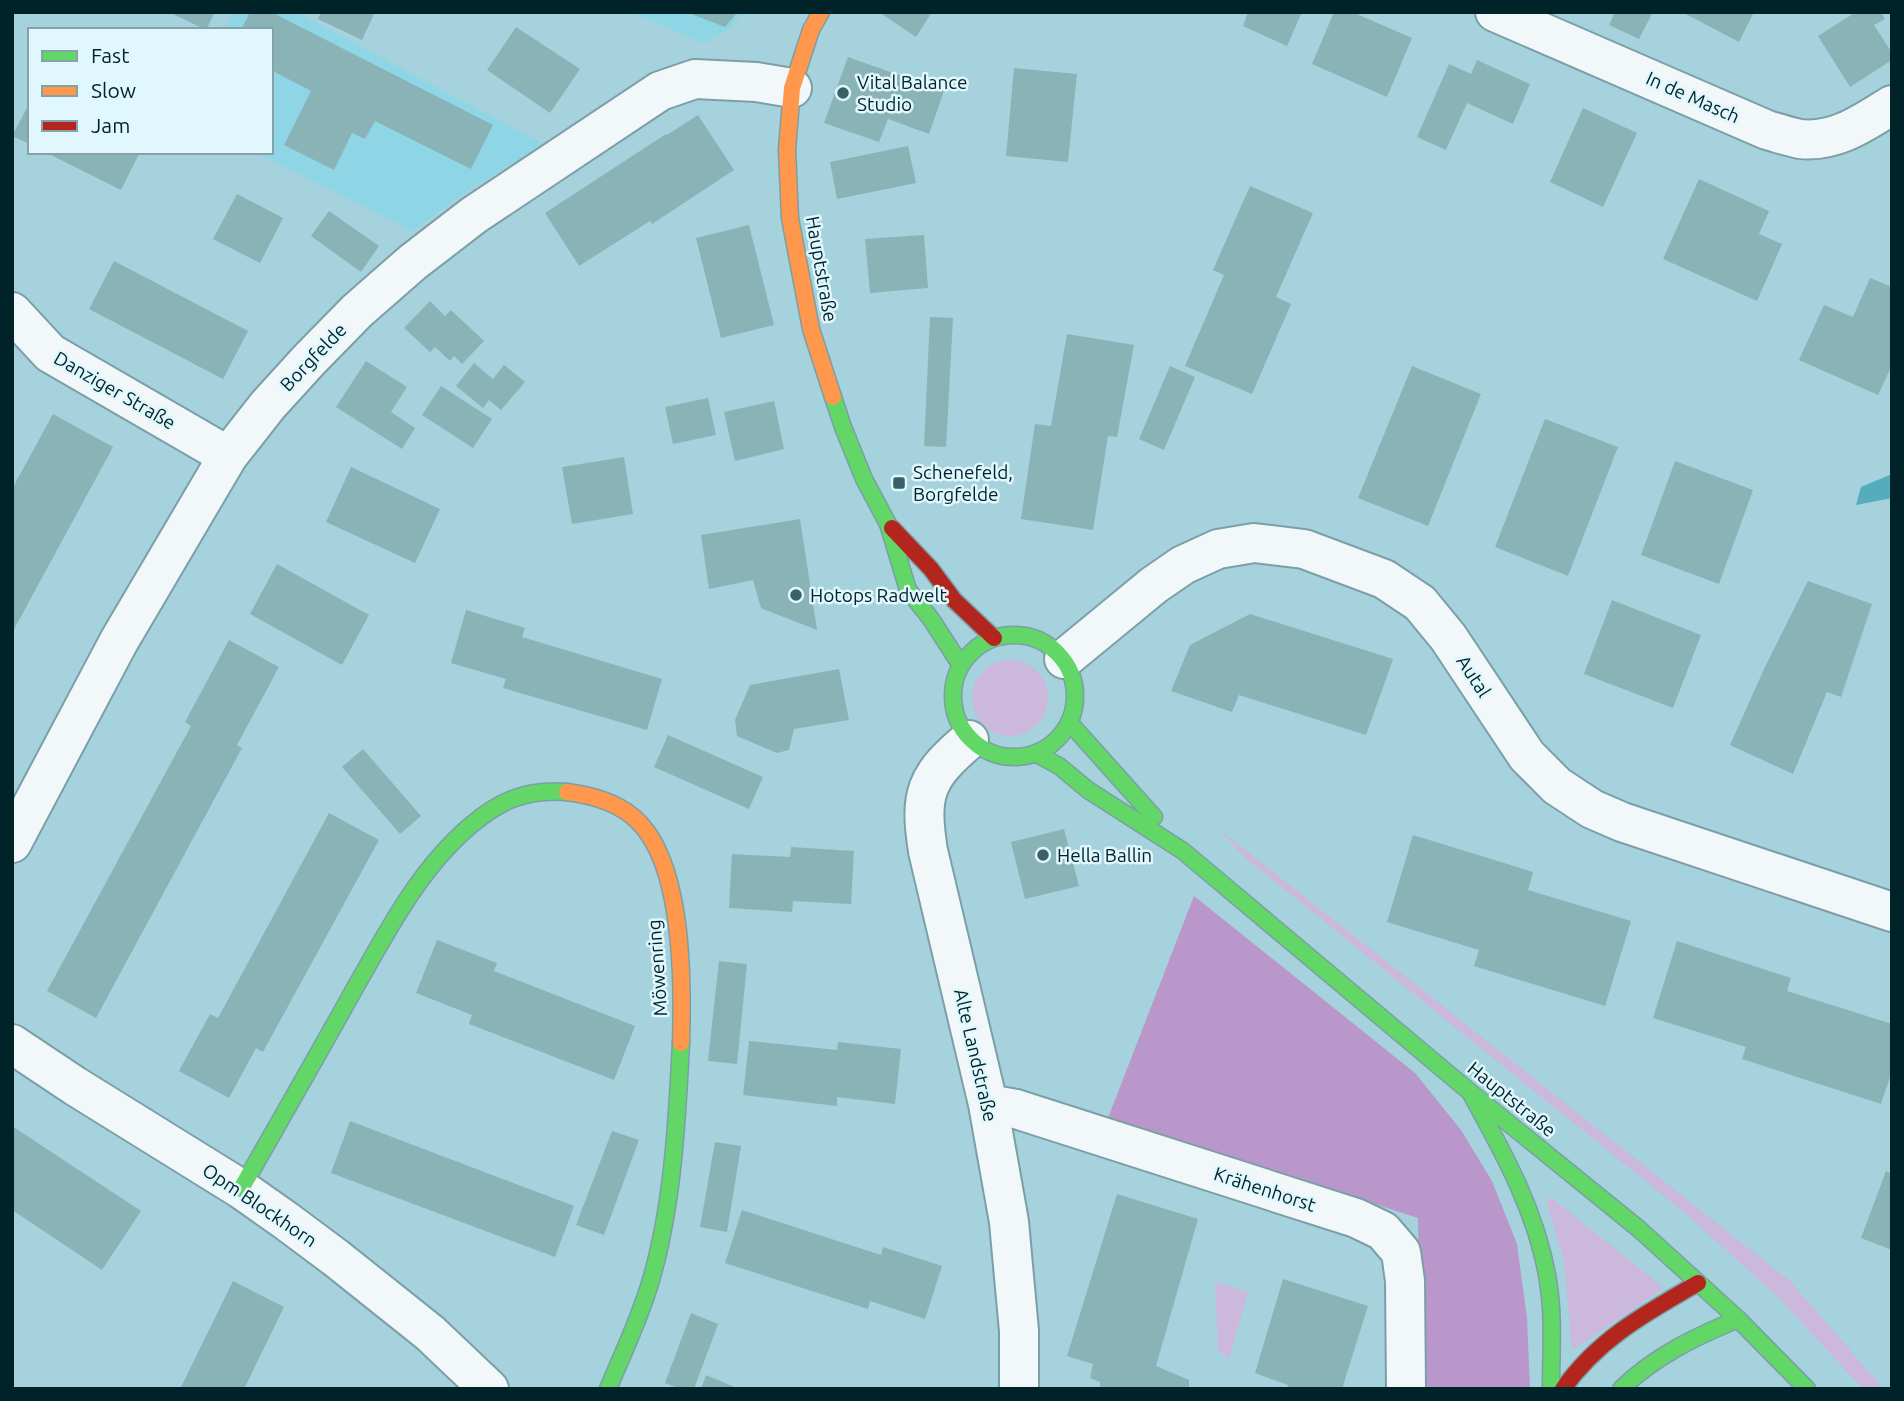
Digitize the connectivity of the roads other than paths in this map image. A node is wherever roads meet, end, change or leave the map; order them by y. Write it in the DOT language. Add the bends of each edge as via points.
graph roads {
  1 [pos="821,12"];
  2 [pos="1495,12"];
  3 [pos="792,88"];
  4 [pos="1892,105"];
  5 [pos="12,312"];
  6 [pos="228,456"];
  7 [pos="888,524"];
  8 [pos="994,638"];
  9 [pos="1064,659"];
  10 [pos="960,664"];
  11 [pos="1069,722"];
  12 [pos="969,740"];
  13 [pos="1035,754"];
  14 [pos="13,838"];
  15 [pos="1183,851"];
  16 [pos="1892,912"];
  17 [pos="12,1044"];
  18 [pos="1470,1092"];
  19 [pos="988,1104"];
  20 [pos="241,1189"];
  21 [pos="1698,1283"];
  22 [pos="1738,1319"];
  23 [pos="489,1389"];
  24 [pos="608,1389"];
  25 [pos="1019,1389"];
  26 [pos="1406,1389"];
  27 [pos="1551,1389"];
  28 [pos="1563,1389"];
  29 [pos="1621,1389"];
  30 [pos="1807,1389"];
  1 -- 3 [label="main road, Hauptstraße"];
  2 -- 4 [label="street, In de Masch" via="1767,130 1798,139 1825,139"];
  3 -- 6 [label="street, Borgfelde" via="695,79 660,91 474,215 414,262 309,360"];
  3 -- 7 [label="main road, Hauptstraße" via="787,150 790,218 811,329 843,427"];
  5 -- 6 [label="street, Danziger Straße" via="50,352"];
  6 -- 14 [label="street, Borgfelde" via="119,641"];
  7 -- 8 [label="main road, Hauptstraße"];
  7 -- 10 [label="main road, Hauptstraße" via="908,590"];
  8 -- 9 [label="main road" via="1031,638"];
  8 -- 10 [label="main road"];
  9 -- 11 [label="main road" via="1076,690"];
  9 -- 16 [label="street, Autal" via="1183,565 1218,549 1254,543 1304,549 1384,579 1420,603 1527,756 1557,786 1592,809"];
  10 -- 12 [label="main road" via="952,702 957,723"];
  11 -- 13 [label="main road" via="1060,737"];
  11 -- 15 [label="main road, Hauptstraße"];
  12 -- 13 [label="main road" via="1005,758"];
  12 -- 19 [label="street, Alte Landstraße" via="929,784 924,823"];
  13 -- 15 [label="main road, Hauptstraße"];
  15 -- 18 [label="main road, Hauptstraße"];
  17 -- 20 [label="street, Opm Blockhorn"];
  18 -- 21 [label="main road, Hauptstraße"];
  18 -- 27 [label="main road" via="1516,1175 1541,1247 1548,1281"];
  19 -- 25 [label="street, Alte Landstraße" via="1009,1222"];
  19 -- 26 [label="street, Krähenhorst" via="1016,1108 1356,1218 1383,1231 1401,1252"];
  20 -- 23 [label="street, Opm Blockhorn" via="402,1311"];
  20 -- 24 [label="main road, Möwenring" via="392,924 461,834 493,809 524,794 551,790 582,794 624,810 639,821 660,856 679,934 682,1017 678,1113 654,1266"];
  21 -- 22 [label="main road, Hauptstraße"];
  21 -- 28 [label="main road" via="1606,1340 1578,1366"];
  22 -- 29 [label="main road" via="1643,1367"];
  22 -- 30 [label="main road, Hauptstraße"];
}
